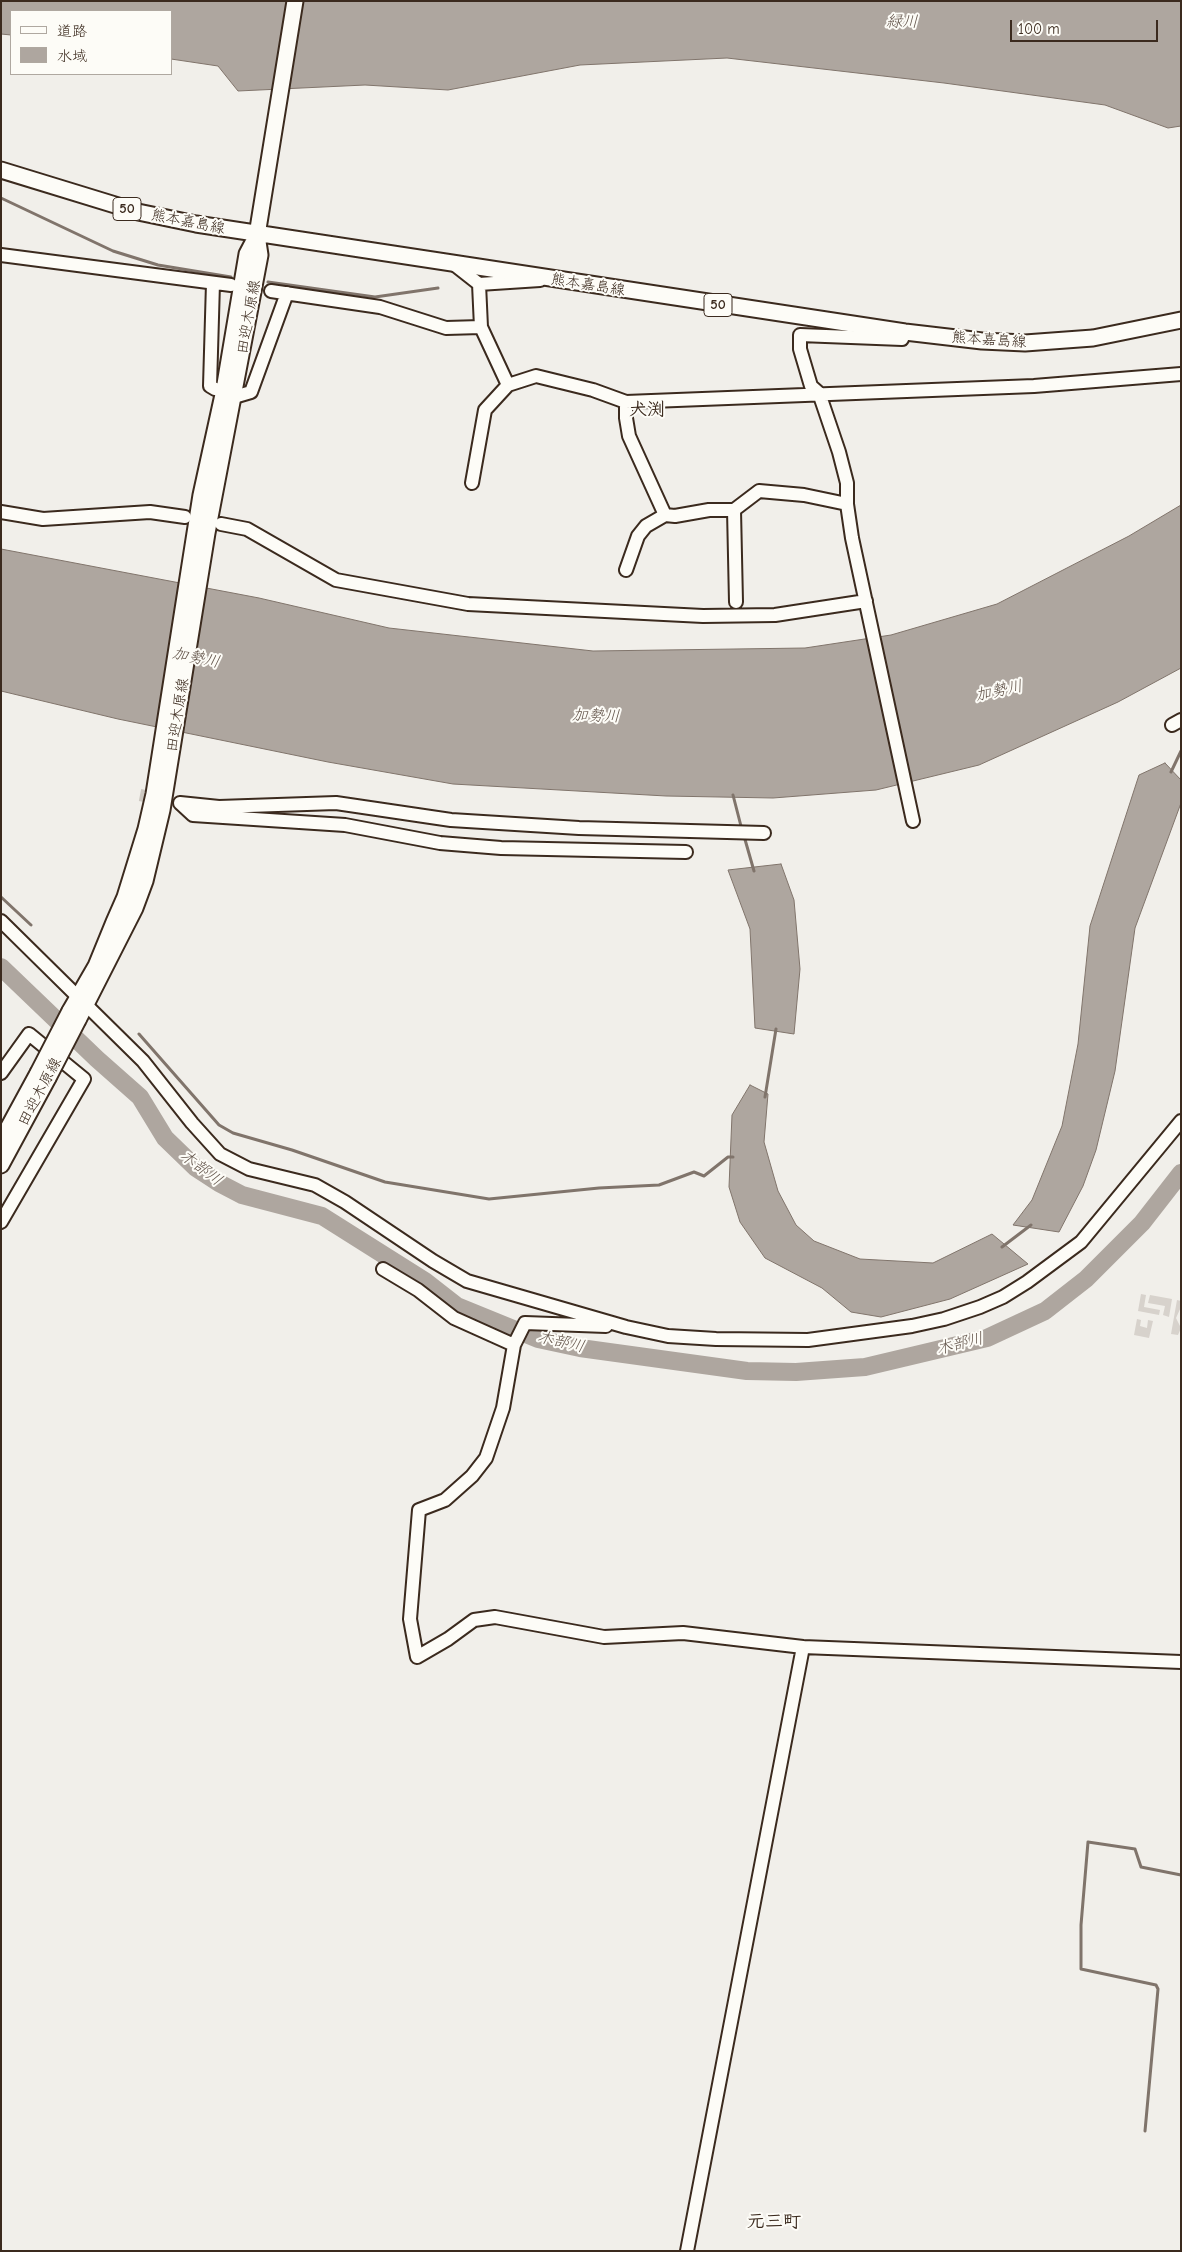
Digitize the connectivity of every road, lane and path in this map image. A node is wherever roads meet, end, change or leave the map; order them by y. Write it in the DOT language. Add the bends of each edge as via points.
graph roads {
  1 [pos="295,1"];
  2 [pos="1,170"];
  3 [pos="257,235"];
  4 [pos="1,255"];
  5 [pos="451,262"];
  6 [pos="552,279"];
  7 [pos="213,283"];
  8 [pos="479,284"];
  9 [pos="231,285"];
  10 [pos="271,291"];
  11 [pos="287,294"];
  12 [pos="1181,320"];
  13 [pos="482,327"];
  14 [pos="905,332"];
  15 [pos="1181,374"];
  16 [pos="508,385"];
  17 [pos="229,393"];
  18 [pos="819,393"];
  19 [pos="626,402"];
  20 [pos="472,483"];
  21 [pos="847,504"];
  22 [pos="734,510"];
  23 [pos="1,512"];
  24 [pos="665,515"];
  25 [pos="185,517"];
  26 [pos="221,524"];
  27 [pos="626,570"];
  28 [pos="866,601"];
  29 [pos="736,602"];
  30 [pos="913,821"];
  31 [pos="764,833"];
  32 [pos="686,852"];
  33 [pos="1,921"];
  34 [pos="82,1001"];
  35 [pos="1,1073"];
  36 [pos="43,1075"];
  37 [pos="1181,1121"];
  38 [pos="1,1141"];
  39 [pos="1,1165"];
  40 [pos="1,1222"];
  41 [pos="383,1269"];
  42 [pos="626,1327"];
  43 [pos="516,1342"];
  44 [pos="803,1648"];
  45 [pos="1181,1662"];
  46 [pos="687,2251"];
  1 -- 3 [label="main road, 田迎木原線"];
  2 -- 3 [label="main road, 熊本嘉島線 / 50" via="138,212"];
  3 -- 5 [label="main road, 熊本嘉島線 / 50"];
  3 -- 17 [label="main road, 田迎木原線" via="247,254"];
  4 -- 7 [label="street"];
  5 -- 6 [label="main road, 熊本嘉島線 / 50"];
  5 -- 8 [label="street"];
  6 -- 8 [label="street"];
  6 -- 14 [label="main road, 熊本嘉島線 / 50"];
  7 -- 9 [label="street"];
  7 -- 17 [label="street" via="210,386"];
  8 -- 13 [label="street"];
  10 -- 11 [label="street"];
  11 -- 13 [label="street" via="380,307 446,328"];
  11 -- 17 [label="street" via="251,392"];
  12 -- 14 [label="main road, 熊本嘉島線 / 50" via="1093,338 1025,343"];
  13 -- 16 [label="street"];
  14 -- 18 [label="street" via="902,339 800,335 800,349 811,386"];
  15 -- 18 [label="street" via="1034,386"];
  16 -- 19 [label="street" via="536,376"];
  16 -- 20 [label="street" via="485,410"];
  17 -- 34 [label="main road, 田迎木原線" via="199,546 168,739 125,897"];
  18 -- 19 [label="street"];
  18 -- 21 [label="street" via="847,483"];
  19 -- 24 [label="street" via="629,436"];
  21 -- 22 [label="street" via="804,495 759,491"];
  21 -- 28 [label="street"];
  22 -- 24 [label="street"];
  22 -- 29 [label="street"];
  23 -- 25 [label="street" via="43,519 150,512"];
  24 -- 27 [label="street" via="646,526 638,536"];
  26 -- 28 [label="street" via="247,529 336,580 468,604 703,616 775,615"];
  28 -- 30 [label="street"];
  31 -- 32 [label="street" via="579,828 451,820 336,803 219,807 180,802 193,815 345,825 440,843 566,851"];
  33 -- 34 [label="street"];
  34 -- 36 [label="main road, 田迎木原線, bridge"];
  34 -- 42 [label="street" via="143,1061 220,1154 249,1169 315,1185 467,1282"];
  35 -- 40 [label="street" via="29,1034 84,1079"];
  36 -- 38 [label="main road, 田迎木原線"];
  36 -- 39 [label="main road, 田迎木原線"];
  37 -- 42 [label="street" via="1081,1242 1027,1282 980,1307 912,1326 808,1340 707,1339 668,1336"];
  41 -- 43 [label="street" via="418,1290 454,1318"];
  42 -- 43 [label="street" via="525,1323"];
  43 -- 44 [label="street" via="503,1408 486,1458 472,1476 445,1500 418,1510 410,1619 417,1656 474,1620 495,1617 604,1637 683,1633"];
  44 -- 45 [label="street"];
  44 -- 46 [label="street"];
}
